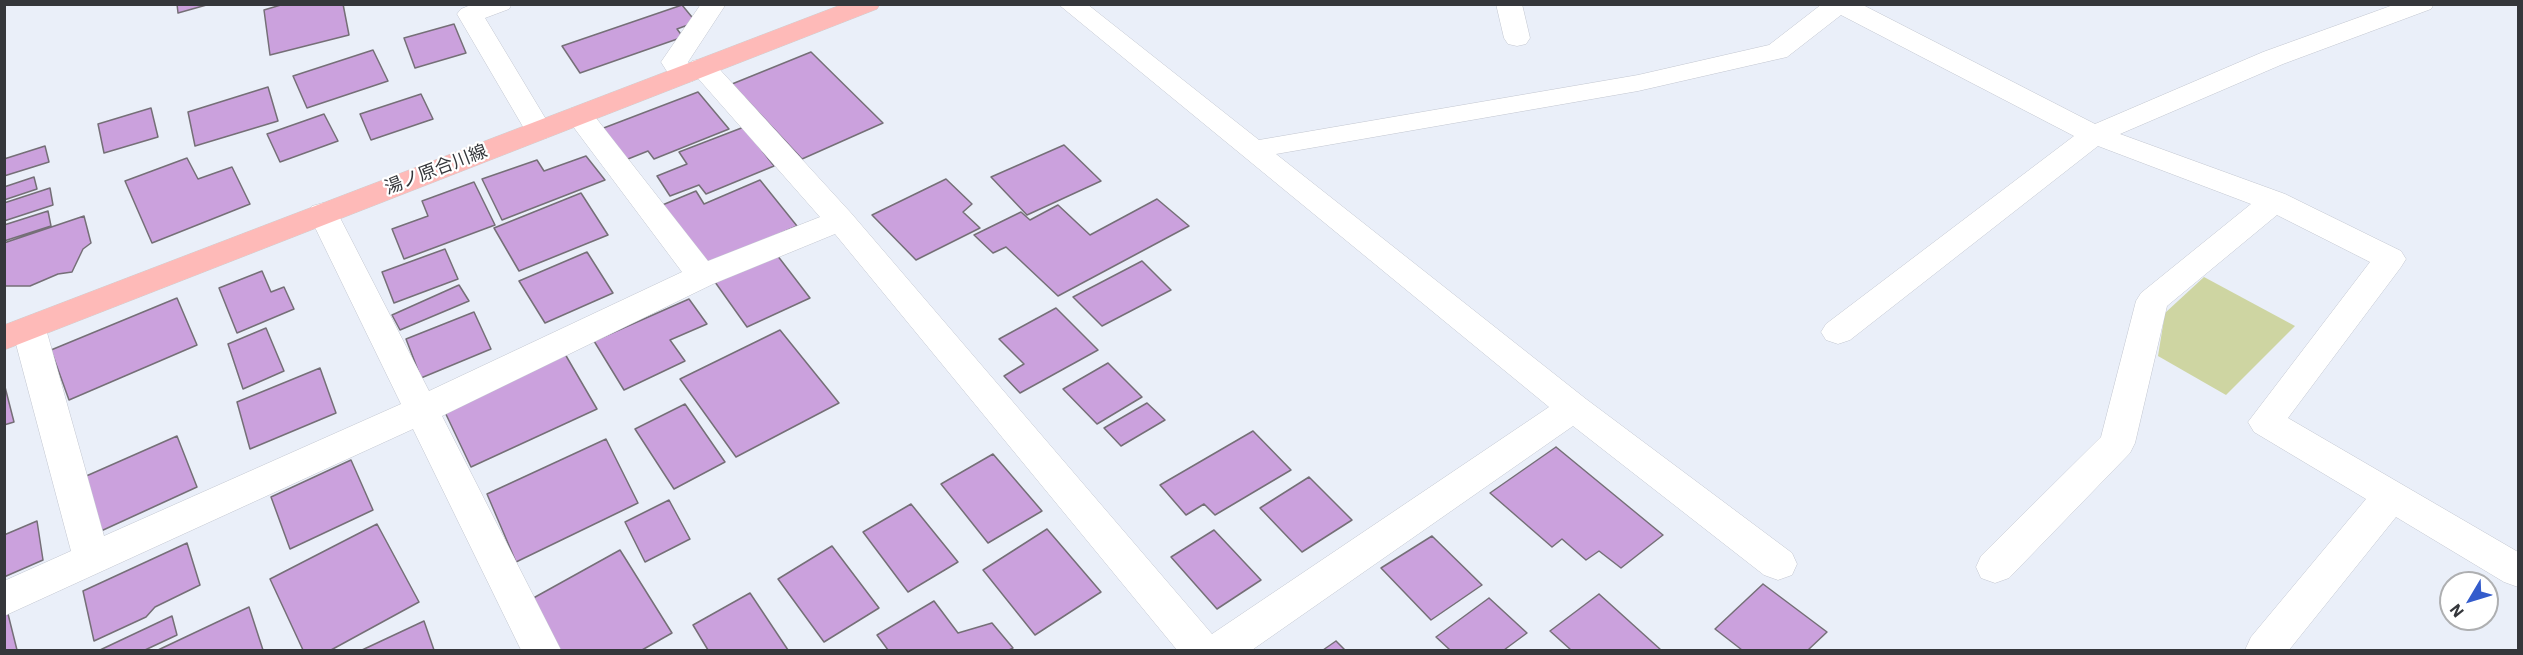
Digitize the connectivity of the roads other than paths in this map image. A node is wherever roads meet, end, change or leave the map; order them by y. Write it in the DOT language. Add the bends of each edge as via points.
graph roads {
  1 [pos="500,4"];
  2 [pos="714,4"];
  3 [pos="868,4"];
  4 [pos="1070,4"];
  5 [pos="1509,4"];
  6 [pos="1840,4"];
  7 [pos="2422,4"];
  8 [pos="1517,38"];
  9 [pos="692,71"];
  10 [pos="579,115"];
  11 [pos="539,131"];
  12 [pos="2094,135"];
  13 [pos="1257,152"];
  14 [pos="2274,201"];
  15 [pos="323,213"];
  16 [pos="840,220"];
  17 [pos="702,276"];
  18 [pos="1838,332"];
  19 [pos="16,333"];
  20 [pos="1574,408"];
  21 [pos="422,410"];
  22 [pos="2391,496"];
  23 [pos="92,560"];
  24 [pos="1778,564"];
  25 [pos="1995,567"];
  26 [pos="2518,571"];
  27 [pos="4,599"];
  28 [pos="541,651"];
  29 [pos="1201,651"];
  30 [pos="1221,651"];
  31 [pos="2265,651"];
  1 -- 11 [label="street" via="470,14"];
  2 -- 9 [label="street" via="674,62"];
  3 -- 9 [label="main road, 湯ノ原合川線"];
  4 -- 13 [label="street"];
  5 -- 8 [label="street"];
  6 -- 12 [label="street"];
  6 -- 13 [label="street" via="1778,51 1638,83 1270,146"];
  7 -- 12 [label="street" via="2273,58"];
  9 -- 10 [label="main road, 湯ノ原合川線"];
  9 -- 16 [label="street"];
  10 -- 11 [label="main road, 湯ノ原合川線"];
  10 -- 17 [label="street"];
  11 -- 15 [label="main road, 湯ノ原合川線"];
  12 -- 14 [label="street"];
  12 -- 18 [label="street"];
  13 -- 20 [label="street"];
  14 -- 22 [label="street" via="2390,259 2265,422"];
  14 -- 25 [label="street" via="2152,301 2117,442"];
  15 -- 19 [label="main road, 湯ノ原合川線"];
  15 -- 21 [label="street"];
  16 -- 17 [label="street"];
  16 -- 29 [label="street"];
  17 -- 21 [label="street"];
  19 -- 23 [label="street"];
  20 -- 24 [label="street"];
  20 -- 30 [label="street"];
  21 -- 23 [label="street"];
  21 -- 28 [label="street"];
  22 -- 26 [label="street"];
  22 -- 31 [label="street"];
  23 -- 27 [label="street"];
}
